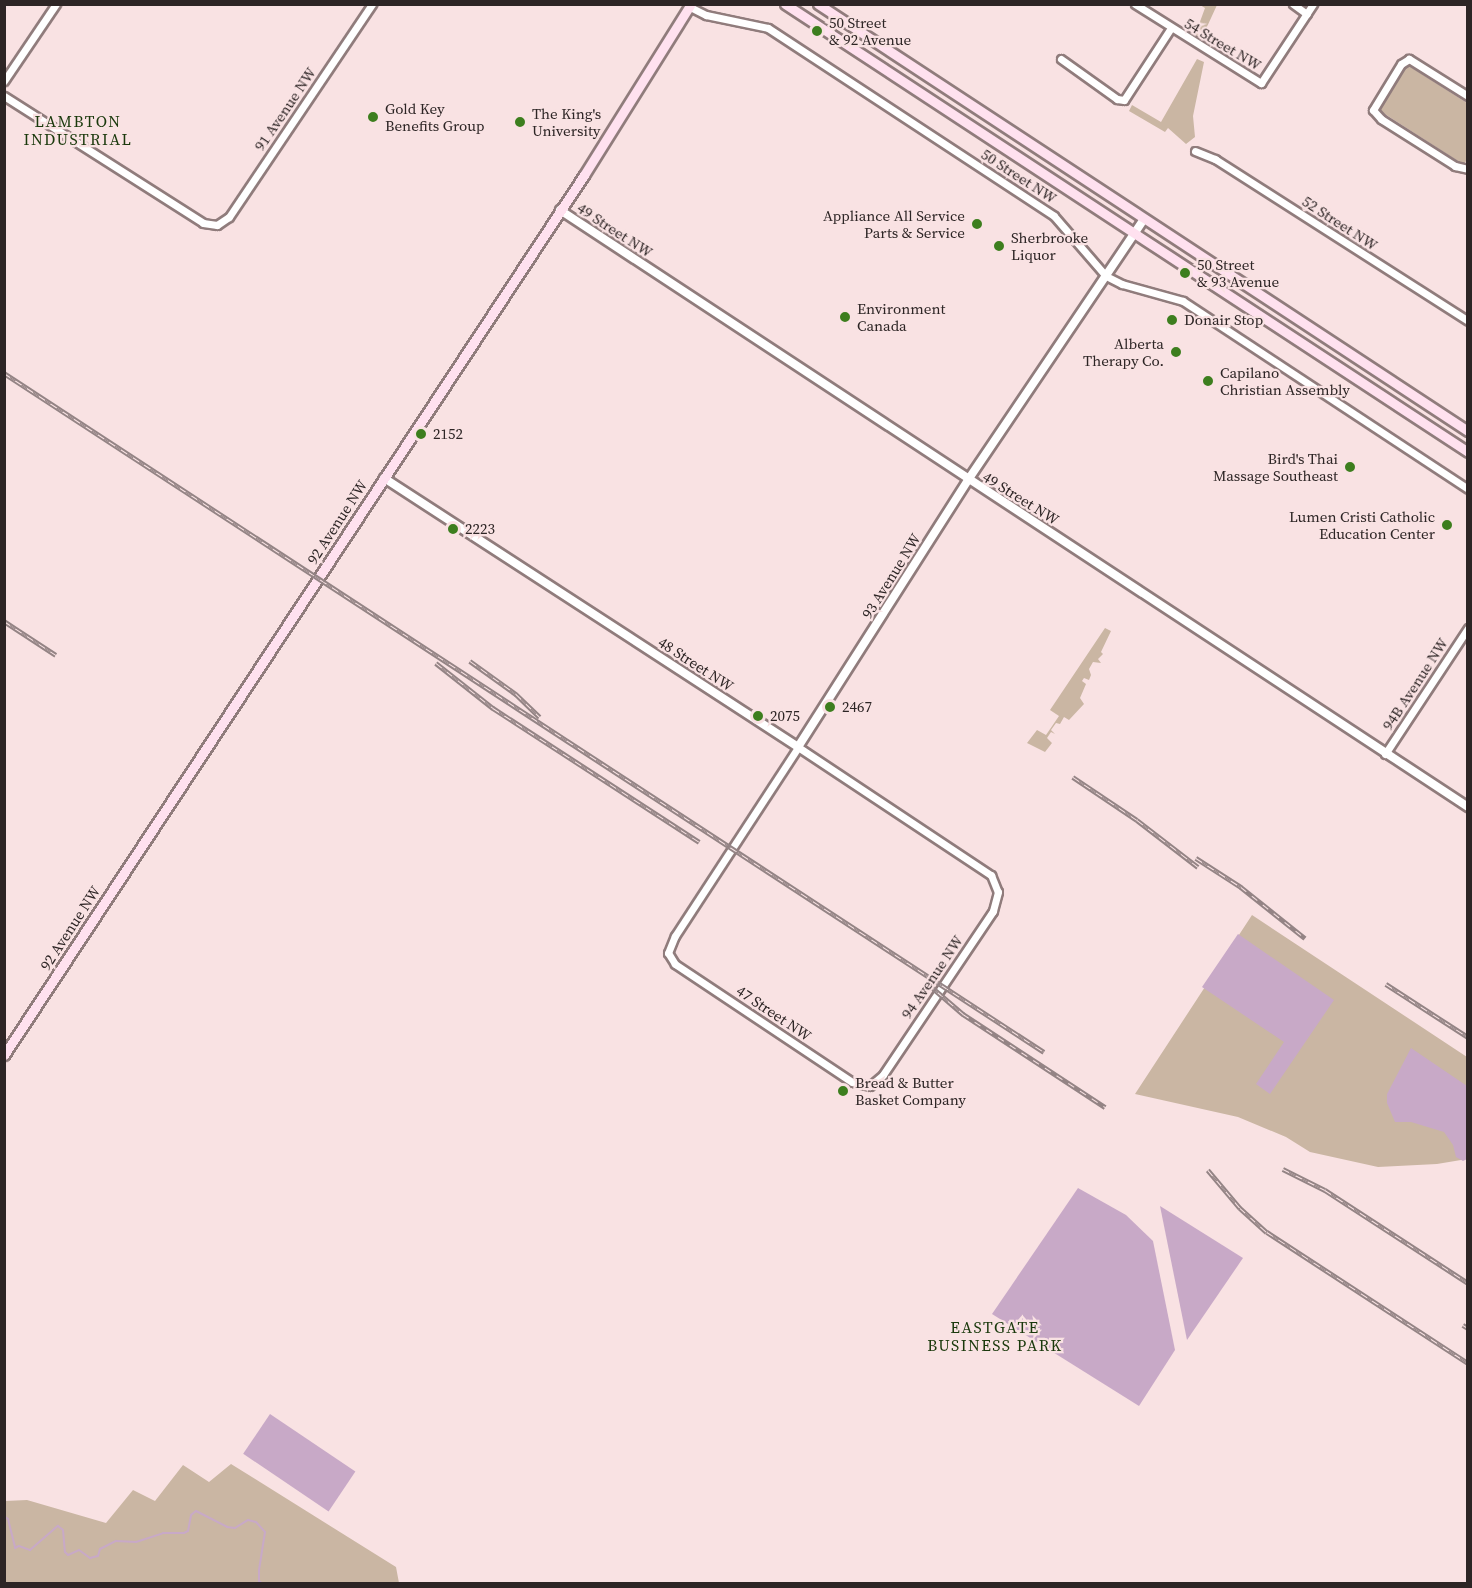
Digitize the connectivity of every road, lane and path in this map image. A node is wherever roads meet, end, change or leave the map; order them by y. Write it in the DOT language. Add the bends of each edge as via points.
graph roads {
  1 [pos="56,4"];
  2 [pos="372,4"];
  3 [pos="785,4"];
  4 [pos="818,4"];
  5 [pos="1135,4"];
  6 [pos="1293,4"];
  7 [pos="1313,4"];
  8 [pos="691,6"];
  9 [pos="1307,14"];
  10 [pos="1170,28"];
  11 [pos="1061,59"];
  12 [pos="4,81"];
  13 [pos="4,96"];
  14 [pos="1467,96"];
  15 [pos="1196,152"];
  16 [pos="1467,170"];
  17 [pos="560,210"];
  18 [pos="1144,219"];
  19 [pos="1134,233"];
  20 [pos="1106,276"];
  21 [pos="1467,321"];
  22 [pos="1467,431"];
  23 [pos="1467,452"];
  24 [pos="384,478"];
  25 [pos="968,480"];
  26 [pos="1467,489"];
  27 [pos="1467,628"];
  28 [pos="798,747"];
  29 [pos="1385,754"];
  30 [pos="1467,807"];
  31 [pos="991,875"];
  32 [pos="668,953"];
  33 [pos="4,1055"];
  34 [pos="870,1086"];
  1 -- 12 [label="street"];
  2 -- 13 [label="street, 91 Avenue NW" via="229,217 217,225 197,219"];
  3 -- 19 [label="main road, 50 Street NW"];
  4 -- 18 [label="main road"];
  5 -- 10 [label="street, 54 Street NW"];
  6 -- 9 [label="street"];
  7 -- 9 [label="street"];
  8 -- 17 [label="main road, 92 Avenue NW"];
  8 -- 20 [label="street, 50 Street NW" via="706,15 768,28 1054,216"];
  9 -- 10 [label="street, 54 Street NW" via="1261,83"];
  10 -- 11 [label="street, 54 Street NW" via="1124,100"];
  14 -- 16 [label="street" via="1409,60 1401,64 1375,104 1374,112"];
  15 -- 21 [label="street, 52 Street NW" via="1215,159"];
  17 -- 24 [label="main road, 92 Avenue NW"];
  17 -- 25 [label="street, 49 Street NW"];
  18 -- 19 [label="street, 93 Avenue NW"];
  18 -- 22 [label="main road"];
  19 -- 20 [label="street, 93 Avenue NW"];
  19 -- 23 [label="main road, 50 Street NW"];
  20 -- 25 [label="street, 93 Avenue NW"];
  20 -- 26 [label="street, 50 Street NW" via="1183,301"];
  24 -- 28 [label="street, 48 Street NW"];
  24 -- 33 [label="main road, 92 Avenue NW"];
  25 -- 28 [label="street, 93 Avenue NW"];
  25 -- 29 [label="street, 49 Street NW"];
  27 -- 29 [label="street, 94B Avenue NW"];
  28 -- 31 [label="street, 48 Street NW"];
  28 -- 32 [label="street, 93 Avenue NW" via="675,936"];
  29 -- 30 [label="street, 49 Street NW"];
  31 -- 34 [label="street, 94 Avenue NW" via="998,892 993,910 883,1074"];
  32 -- 34 [label="street, 47 Street NW" via="675,964 852,1082"];
}
